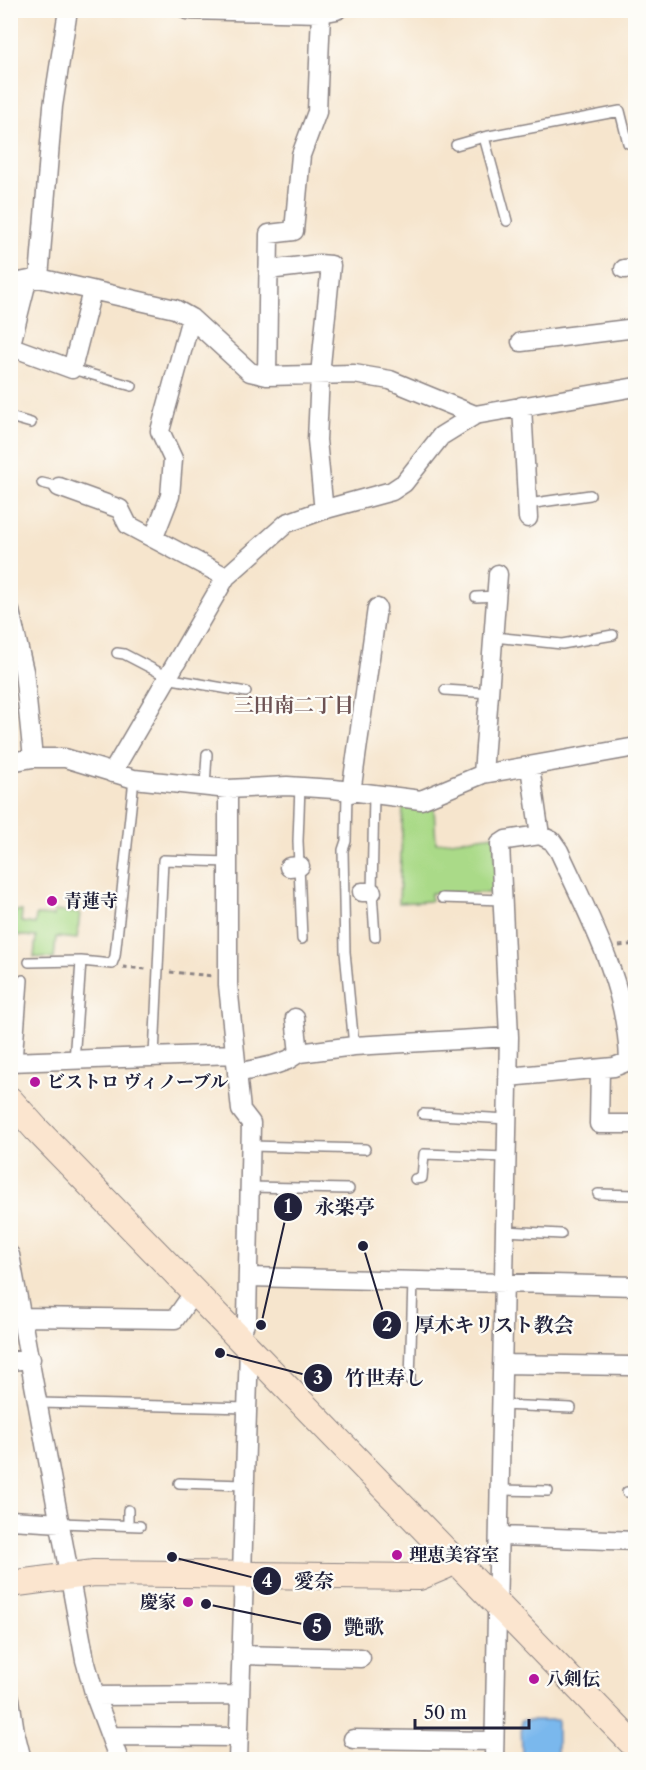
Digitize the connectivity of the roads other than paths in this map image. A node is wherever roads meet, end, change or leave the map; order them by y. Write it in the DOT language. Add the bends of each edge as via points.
graph roads {
  1 [pos="68,10"];
  2 [pos="187,10"];
  3 [pos="329,12"];
  4 [pos="484,137"];
  5 [pos="636,141"];
  6 [pos="456,145"];
  7 [pos="507,221"];
  8 [pos="268,270"];
  9 [pos="26,281"];
  10 [pos="92,291"];
  11 [pos="191,318"];
  12 [pos="636,328"];
  13 [pos="521,342"];
  14 [pos="11,348"];
  15 [pos="72,369"];
  16 [pos="320,375"];
  17 [pos="267,376"];
  18 [pos="132,386"];
  19 [pos="636,387"];
  20 [pos="522,406"];
  21 [pos="475,415"];
  22 [pos="10,417"];
  23 [pos="31,423"];
  24 [pos="50,485"];
  25 [pos="590,495"];
  26 [pos="326,509"];
  27 [pos="528,511"];
  28 [pos="153,537"];
  29 [pos="498,574"];
  30 [pos="226,577"];
  31 [pos="497,596"];
  32 [pos="476,597"];
  33 [pos="377,608"];
  34 [pos="10,611"];
  35 [pos="613,635"];
  36 [pos="494,637"];
  37 [pos="117,652"];
  38 [pos="168,677"];
  39 [pos="445,690"];
  40 [pos="246,692"];
  41 [pos="490,693"];
  42 [pos="636,747"];
  43 [pos="207,754"];
  44 [pos="33,758"];
  45 [pos="10,762"];
  46 [pos="530,767"];
  47 [pos="112,773"];
  48 [pos="483,774"];
  49 [pos="134,779"];
  50 [pos="300,786"];
  51 [pos="205,787"];
  52 [pos="228,789"];
  53 [pos="349,792"];
  54 [pos="374,795"];
  55 [pos="540,835"];
  56 [pos="229,862"];
  57 [pos="442,898"];
  58 [pos="503,900"];
  59 [pos="375,937"];
  60 [pos="302,939"];
  61 [pos="29,962"];
  62 [pos="81,962"];
  63 [pos="23,981"];
  64 [pos="295,1018"];
  65 [pos="509,1037"];
  66 [pos="354,1046"];
  67 [pos="299,1053"];
  68 [pos="235,1054"];
  69 [pos="154,1056"];
  70 [pos="74,1061"];
  71 [pos="14,1062"];
  72 [pos="600,1068"];
  73 [pos="237,1072"];
  74 [pos="508,1077"];
  75 [pos="10,1100"];
  76 [pos="423,1114"];
  77 [pos="507,1119"];
  78 [pos="636,1124"];
  79 [pos="251,1146"];
  80 [pos="365,1149"];
  81 [pos="506,1157"];
  82 [pos="415,1179"];
  83 [pos="250,1186"];
  84 [pos="350,1189"];
  85 [pos="598,1194"];
  86 [pos="636,1195"];
  87 [pos="505,1231"];
  88 [pos="561,1234"];
  89 [pos="10,1255"];
  90 [pos="248,1277"];
  91 [pos="413,1281"];
  92 [pos="503,1282"];
  93 [pos="636,1286"];
  94 [pos="194,1292"];
  95 [pos="15,1298"];
  96 [pos="23,1317"];
  97 [pos="244,1342"];
  98 [pos="31,1359"];
  99 [pos="10,1361"];
  100 [pos="502,1364"];
  101 [pos="636,1368"];
  102 [pos="410,1380"];
  103 [pos="39,1403"];
  104 [pos="501,1405"];
  105 [pos="248,1408"];
  106 [pos="571,1408"];
  107 [pos="179,1484"];
  108 [pos="244,1485"];
  109 [pos="500,1490"];
  110 [pos="548,1491"];
  111 [pos="128,1510"];
  112 [pos="10,1520"];
  113 [pos="61,1523"];
  114 [pos="128,1525"];
  115 [pos="140,1526"];
  116 [pos="500,1536"];
  117 [pos="636,1541"];
  118 [pos="453,1558"];
  119 [pos="243,1575"];
  120 [pos="71,1576"];
  121 [pos="10,1584"];
  122 [pos="497,1602"];
  123 [pos="241,1655"];
  124 [pos="360,1658"];
  125 [pos="239,1695"];
  126 [pos="95,1696"];
  127 [pos="10,1699"];
  128 [pos="110,1736"];
  129 [pos="239,1737"];
  130 [pos="353,1739"];
  131 [pos="636,1747"];
  132 [pos="494,1750"];
  133 [pos="22,1760"];
  134 [pos="120,1760"];
  135 [pos="238,1760"];
  1 -- 9 [label="street"];
  2 -- 3 [label="street"];
  3 -- 8 [label="street" via="317,112 301,155 294,231 269,234"];
  4 -- 5 [label="lane" via="620,111 628,143"];
  4 -- 6 [label="lane"];
  4 -- 7 [label="lane"];
  8 -- 16 [label="street" via="331,265"];
  8 -- 17 [label="street"];
  9 -- 10 [label="street"];
  9 -- 14 [label="street"];
  10 -- 11 [label="street" via="175,309"];
  10 -- 15 [label="street"];
  11 -- 17 [label="street" via="250,372"];
  11 -- 28 [label="street" via="160,431 173,459 164,486 170,496"];
  12 -- 13 [label="street"];
  14 -- 15 [label="street"];
  15 -- 18 [label="lane"];
  16 -- 17 [label="street"];
  16 -- 21 [label="street" via="354,374 390,380"];
  16 -- 26 [label="street" via="317,440"];
  19 -- 20 [label="street"];
  20 -- 21 [label="street"];
  20 -- 27 [label="street"];
  21 -- 26 [label="street" via="441,436 404,483 392,491"];
  22 -- 23 [label="lane"];
  24 -- 28 [label="street" via="120,509 125,526"];
  25 -- 27 [label="lane"];
  26 -- 30 [label="street" via="286,523"];
  28 -- 30 [label="street"];
  29 -- 31 [label="street"];
  30 -- 38 [label="street"];
  31 -- 32 [label="lane"];
  31 -- 36 [label="street"];
  33 -- 53 [label="street" via="366,646 367,713"];
  34 -- 44 [label="street" via="24,671"];
  35 -- 36 [label="lane" via="562,644"];
  36 -- 41 [label="street"];
  37 -- 38 [label="lane"];
  38 -- 40 [label="lane"];
  38 -- 47 [label="street"];
  39 -- 41 [label="lane"];
  41 -- 48 [label="street"];
  42 -- 46 [label="street"];
  43 -- 51 [label="lane"];
  44 -- 45 [label="street"];
  44 -- 47 [label="street" via="65,758"];
  46 -- 48 [label="street"];
  46 -- 55 [label="street"];
  47 -- 49 [label="street"];
  48 -- 54 [label="street" via="422,800"];
  49 -- 51 [label="street"];
  49 -- 62 [label="lane" via="115,956 112,964"];
  50 -- 52 [label="street"];
  50 -- 53 [label="street"];
  50 -- 60 [label="lane" via="295,866"];
  51 -- 52 [label="street"];
  52 -- 56 [label="street"];
  53 -- 54 [label="street"];
  53 -- 66 [label="lane" via="343,850 345,952"];
  54 -- 59 [label="lane" via="367,892"];
  55 -- 58 [label="street" via="500,844"];
  55 -- 72 [label="street" via="552,841 559,851 612,969 629,1061"];
  56 -- 68 [label="street" via="228,985"];
  56 -- 69 [label="lane" via="163,860"];
  57 -- 58 [label="lane"];
  58 -- 65 [label="street"];
  61 -- 62 [label="lane"];
  62 -- 70 [label="lane"];
  63 -- 71 [label="lane"];
  64 -- 67 [label="street"];
  65 -- 66 [label="street"];
  65 -- 74 [label="street"];
  66 -- 67 [label="street"];
  67 -- 73 [label="street" via="274,1065"];
  68 -- 69 [label="street"];
  68 -- 73 [label="street"];
  69 -- 70 [label="street"];
  70 -- 71 [label="street"];
  72 -- 74 [label="street"];
  72 -- 78 [label="street" via="599,1124"];
  73 -- 79 [label="street" via="241,1110 251,1124"];
  74 -- 77 [label="street"];
  75 -- 94 [label="street"];
  76 -- 77 [label="lane"];
  77 -- 81 [label="street"];
  79 -- 80 [label="lane"];
  79 -- 83 [label="street"];
  81 -- 82 [label="lane" via="424,1154 422,1178"];
  81 -- 87 [label="street"];
  83 -- 84 [label="lane"];
  83 -- 90 [label="street"];
  85 -- 86 [label="lane"];
  87 -- 88 [label="lane"];
  87 -- 92 [label="street"];
  89 -- 95 [label="street"];
  90 -- 91 [label="street"];
  90 -- 97 [label="street"];
  91 -- 92 [label="street"];
  91 -- 102 [label="lane" via="406,1345"];
  92 -- 93 [label="street"];
  92 -- 100 [label="street"];
  94 -- 96 [label="street" via="175,1319"];
  94 -- 97 [label="street"];
  95 -- 96 [label="street"];
  96 -- 98 [label="street"];
  97 -- 105 [label="street"];
  97 -- 118 [label="street"];
  98 -- 99 [label="street"];
  98 -- 103 [label="street"];
  100 -- 101 [label="street"];
  100 -- 104 [label="street"];
  103 -- 105 [label="lane"];
  103 -- 113 [label="street"];
  104 -- 106 [label="lane"];
  104 -- 109 [label="street"];
  105 -- 108 [label="street"];
  107 -- 108 [label="lane"];
  108 -- 119 [label="street"];
  109 -- 110 [label="lane"];
  109 -- 116 [label="street"];
  111 -- 114 [label="lane"];
  112 -- 113 [label="street"];
  113 -- 114 [label="lane"];
  113 -- 120 [label="street"];
  114 -- 115 [label="lane"];
  116 -- 117 [label="street"];
  116 -- 122 [label="street"];
  118 -- 119 [label="street" via="445,1566 419,1576"];
  118 -- 122 [label="street"];
  119 -- 120 [label="street"];
  119 -- 123 [label="street"];
  120 -- 121 [label="street"];
  120 -- 126 [label="street"];
  122 -- 131 [label="street"];
  122 -- 132 [label="street"];
  123 -- 124 [label="street" via="315,1650"];
  123 -- 125 [label="street"];
  125 -- 126 [label="street"];
  125 -- 129 [label="street"];
  126 -- 128 [label="street"];
  127 -- 133 [label="street"];
  128 -- 129 [label="street"];
  128 -- 134 [label="street"];
  129 -- 135 [label="street"];
  130 -- 132 [label="street" via="380,1733"];
}
